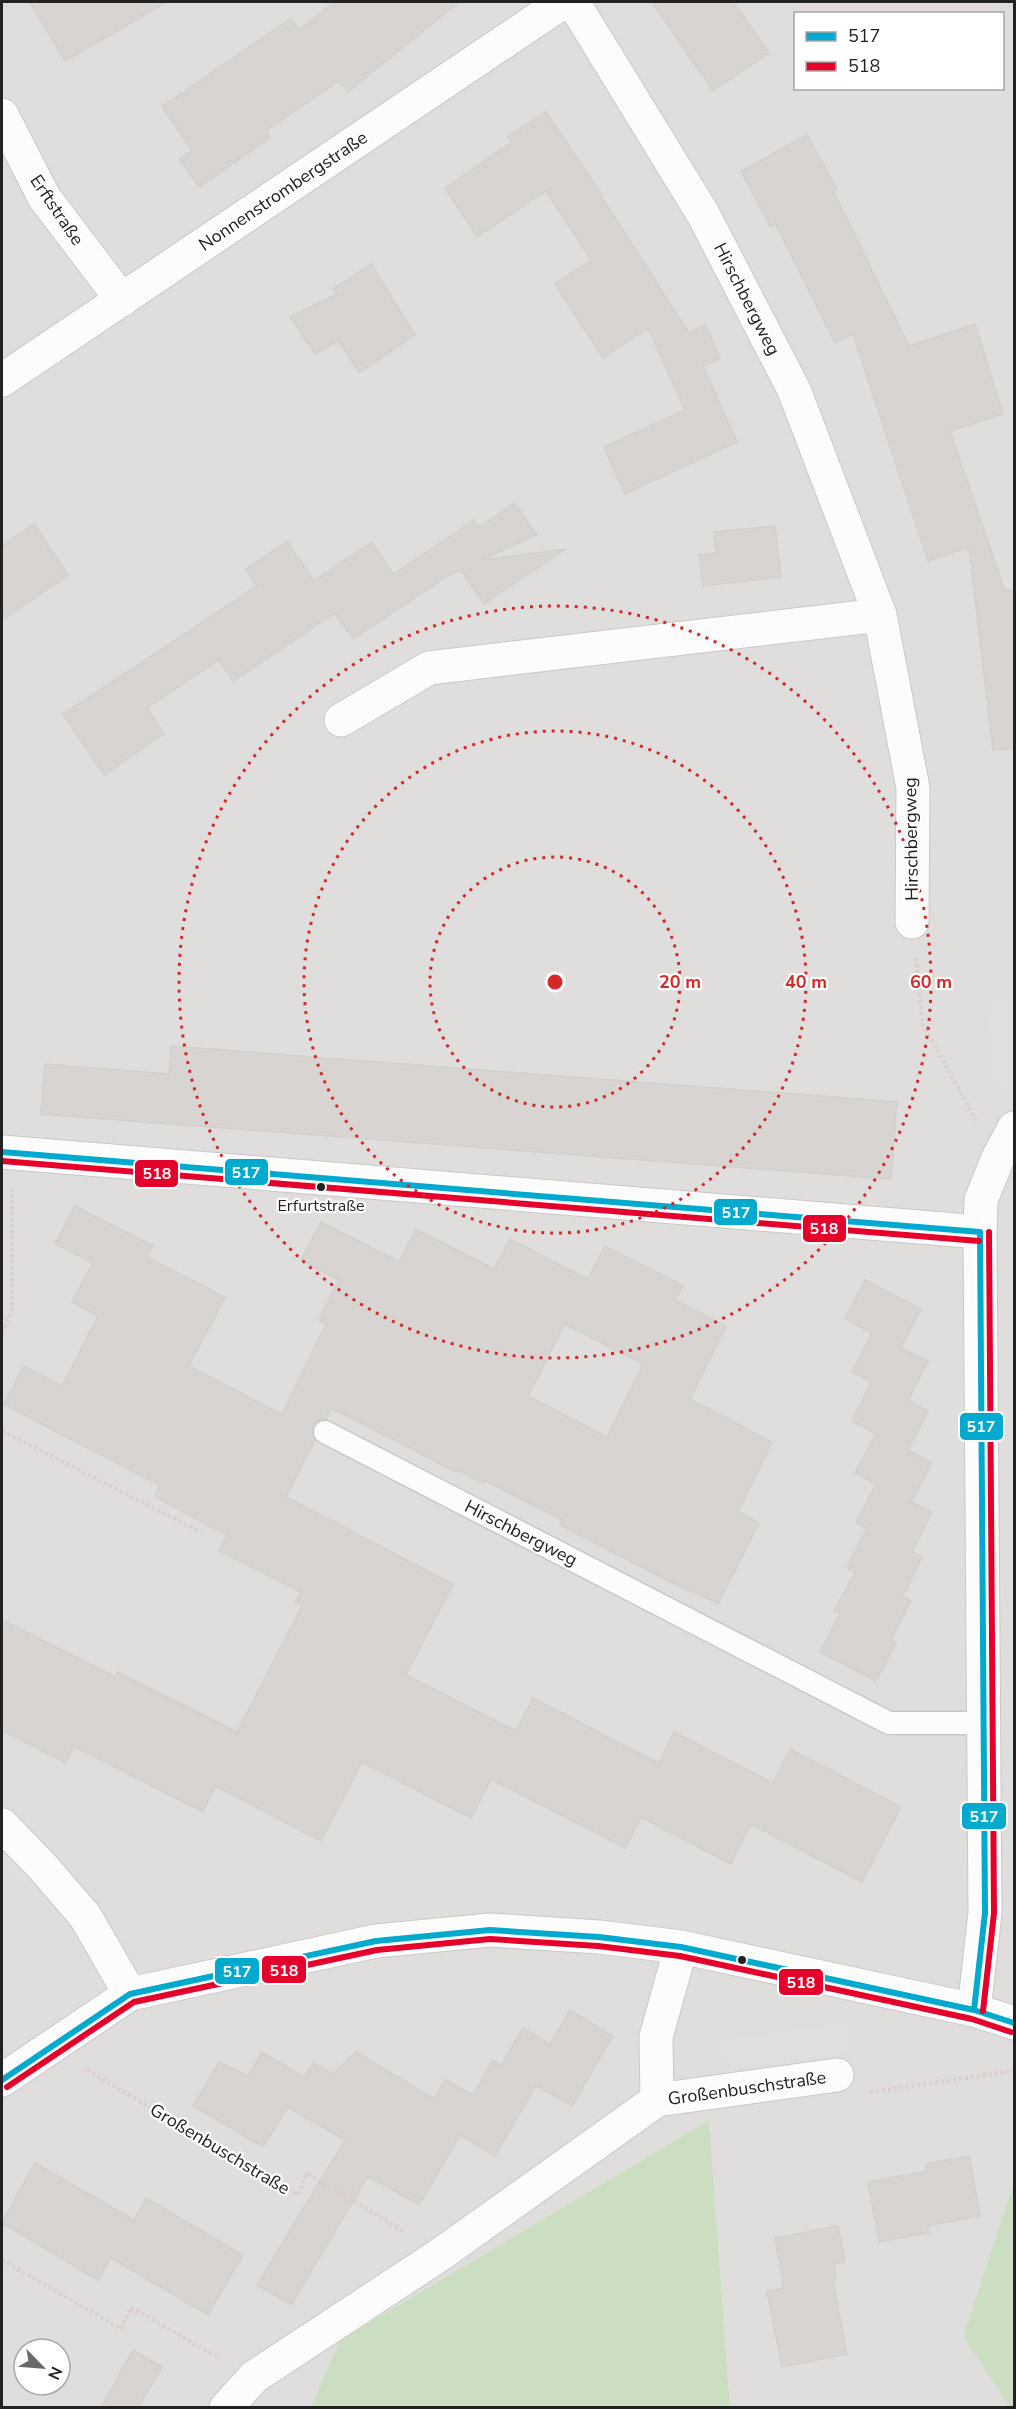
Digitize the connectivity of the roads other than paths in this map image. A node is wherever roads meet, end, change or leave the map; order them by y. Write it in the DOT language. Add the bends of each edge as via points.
graph roads {
  1 [pos="563,2"];
  2 [pos="573,2"];
  3 [pos="2,115"];
  4 [pos="122,300"];
  5 [pos="2,380"];
  6 [pos="880,615"];
  7 [pos="341,720"];
  8 [pos="912,922"];
  9 [pos="1014,1128"];
  10 [pos="7,1153"];
  11 [pos="980,1232"];
  12 [pos="325,1432"];
  13 [pos="983,1723"];
  14 [pos="2,1826"];
  15 [pos="681,1947"];
  16 [pos="130,1994"];
  17 [pos="974,2010"];
  18 [pos="1014,2023"];
  19 [pos="837,2075"];
  20 [pos="2,2080"];
  21 [pos="657,2100"];
  22 [pos="226,2408"];
  1 -- 4 [label="street, Nonnenstrombergstraße"];
  2 -- 6 [label="street, Hirschbergweg" via="703,214 794,390"];
  3 -- 4 [label="street, Erftstraße" via="44,197"];
  4 -- 5 [label="street, Nonnenstrombergstraße"];
  6 -- 7 [label="street" via="429,668"];
  6 -- 8 [label="street, Hirschbergweg" via="913,788"];
  9 -- 11 [label="street" via="981,1200"];
  10 -- 11 [label="street"];
  11 -- 13 [label="street"];
  12 -- 13 [label="lane, Hirschbergweg" via="889,1723"];
  13 -- 17 [label="street" via="985,1913"];
  14 -- 16 [label="street" via="41,1864 84,1916"];
  15 -- 16 [label="street" via="490,1930 376,1941"];
  15 -- 17 [label="street"];
  15 -- 21 [label="street, Großenbuschstraße" via="656,2037"];
  16 -- 20 [label="street"];
  17 -- 18 [label="street"];
  19 -- 21 [label="street, Großenbuschstraße"];
  21 -- 22 [label="street, Großenbuschstraße" via="441,2253 254,2377"];
}
